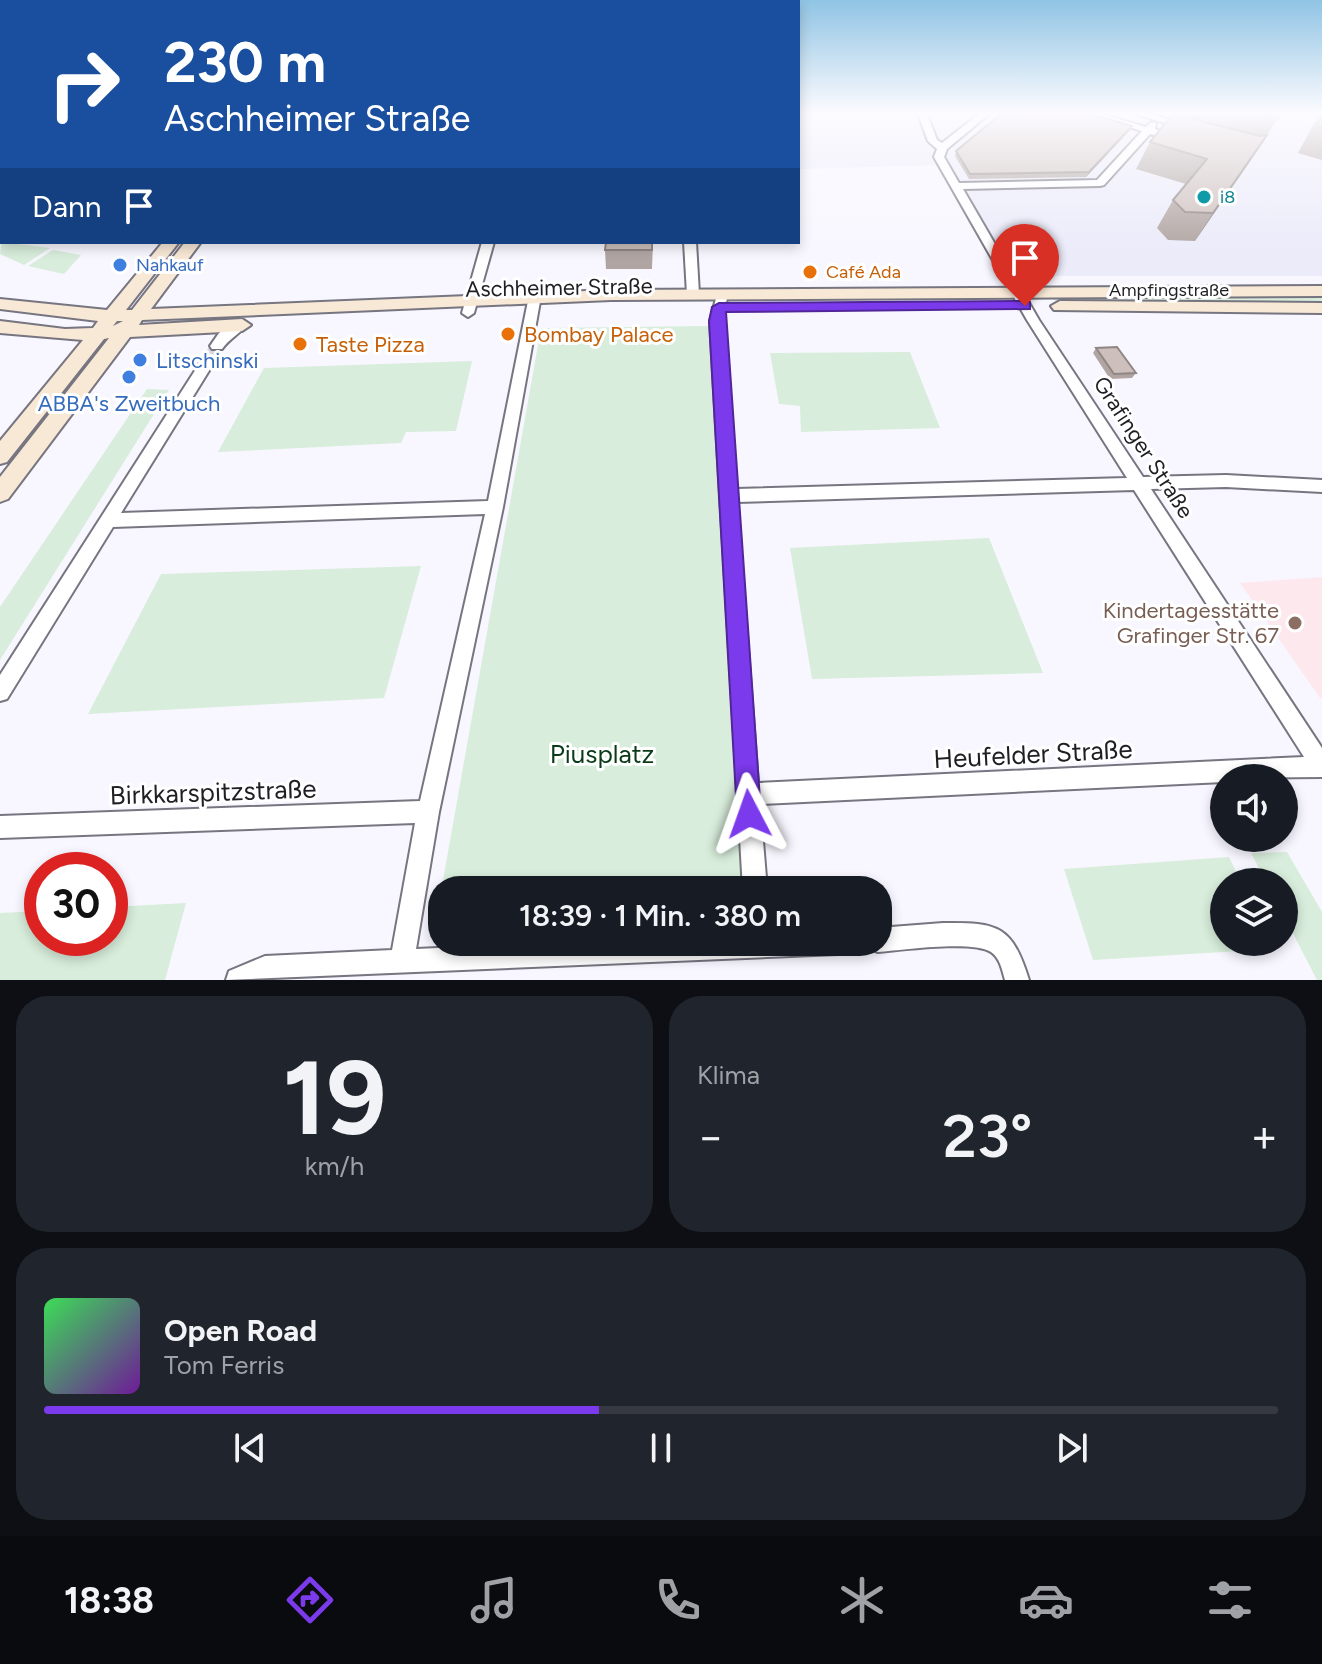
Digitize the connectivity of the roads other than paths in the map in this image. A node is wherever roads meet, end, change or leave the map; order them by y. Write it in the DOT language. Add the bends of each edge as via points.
graph roads {
  1 [pos="941,160"];
  2 [pos="1122,160"];
  3 [pos="956,186"];
  4 [pos="170,244"];
  5 [pos="191,244"];
  6 [pos="487,244"];
  7 [pos="690,244"];
  8 [pos="1322,291"];
  9 [pos="693,294"];
  10 [pos="1021,298"];
  11 [pos="721,300"];
  12 [pos="0,304"];
  13 [pos="535,304"];
  14 [pos="470,306"];
  15 [pos="1322,308"];
  16 [pos="135,315"];
  17 [pos="116,324"];
  18 [pos="240,325"];
  19 [pos="0,327"];
  20 [pos="96,334"];
  21 [pos="217,346"];
  22 [pos="208,361"];
  23 [pos="0,456"];
  24 [pos="1141,485"];
  25 [pos="1322,486"];
  26 [pos="0,493"];
  27 [pos="728,496"];
  28 [pos="495,507"];
  29 [pos="110,520"];
  30 [pos="0,692"];
  31 [pos="1322,767"];
  32 [pos="747,794"];
  33 [pos="428,812"];
  34 [pos="0,827"];
  35 [pos="754,876"];
  36 [pos="892,939"];
  37 [pos="507,956"];
  38 [pos="402,961"];
  39 [pos="238,980"];
  40 [pos="1017,980"];
  1 -- 3 [label="street, Grafinger Straße"];
  2 -- 3 [label="street" via="1100,183"];
  3 -- 10 [label="street, Grafinger Straße"];
  4 -- 17 [label="main road"];
  5 -- 16 [label="main road"];
  6 -- 14 [label="street"];
  7 -- 9 [label="street"];
  8 -- 10 [label="main road, Ampfingstraße"];
  9 -- 11 [label="main road, Aschheimer Straße"];
  9 -- 13 [label="main road, Aschheimer Straße"];
  10 -- 11 [label="main road, Aschheimer Straße"];
  10 -- 15 [label="main road, Ampfingstraße"];
  10 -- 24 [label="street, Grafinger Straße"];
  11 -- 13 [label="main road, Aschheimer Straße"];
  11 -- 27 [label="street" via="716,321"];
  12 -- 17 [label="main road"];
  13 -- 14 [label="main road, Aschheimer Straße"];
  13 -- 28 [label="street"];
  14 -- 16 [label="main road, Aschheimer Straße"];
  14 -- 18 [label="main road, Aschheimer Straße"];
  16 -- 17 [label="main road"];
  17 -- 18 [label="main road, Aschheimer Straße"];
  17 -- 20 [label="main road, Aschheimer Straße"];
  17 -- 26 [label="main road"];
  18 -- 21 [label="street"];
  19 -- 20 [label="main road, Aschheimer Straße"];
  20 -- 23 [label="main road"];
  22 -- 29 [label="street"];
  24 -- 25 [label="street" via="1226,481"];
  24 -- 27 [label="street"];
  24 -- 31 [label="street, Grafinger Straße"];
  27 -- 32 [label="street"];
  28 -- 29 [label="street"];
  28 -- 33 [label="street"];
  29 -- 30 [label="street"];
  31 -- 32 [label="street, Heufelder Straße"];
  32 -- 35 [label="street"];
  33 -- 34 [label="street, Birkkarspitzstraße"];
  33 -- 38 [label="street"];
  36 -- 40 [label="street" via="983,935 1000,943 1010,956"];
  37 -- 38 [label="street"];
  38 -- 39 [label="street" via="265,968"];
}
